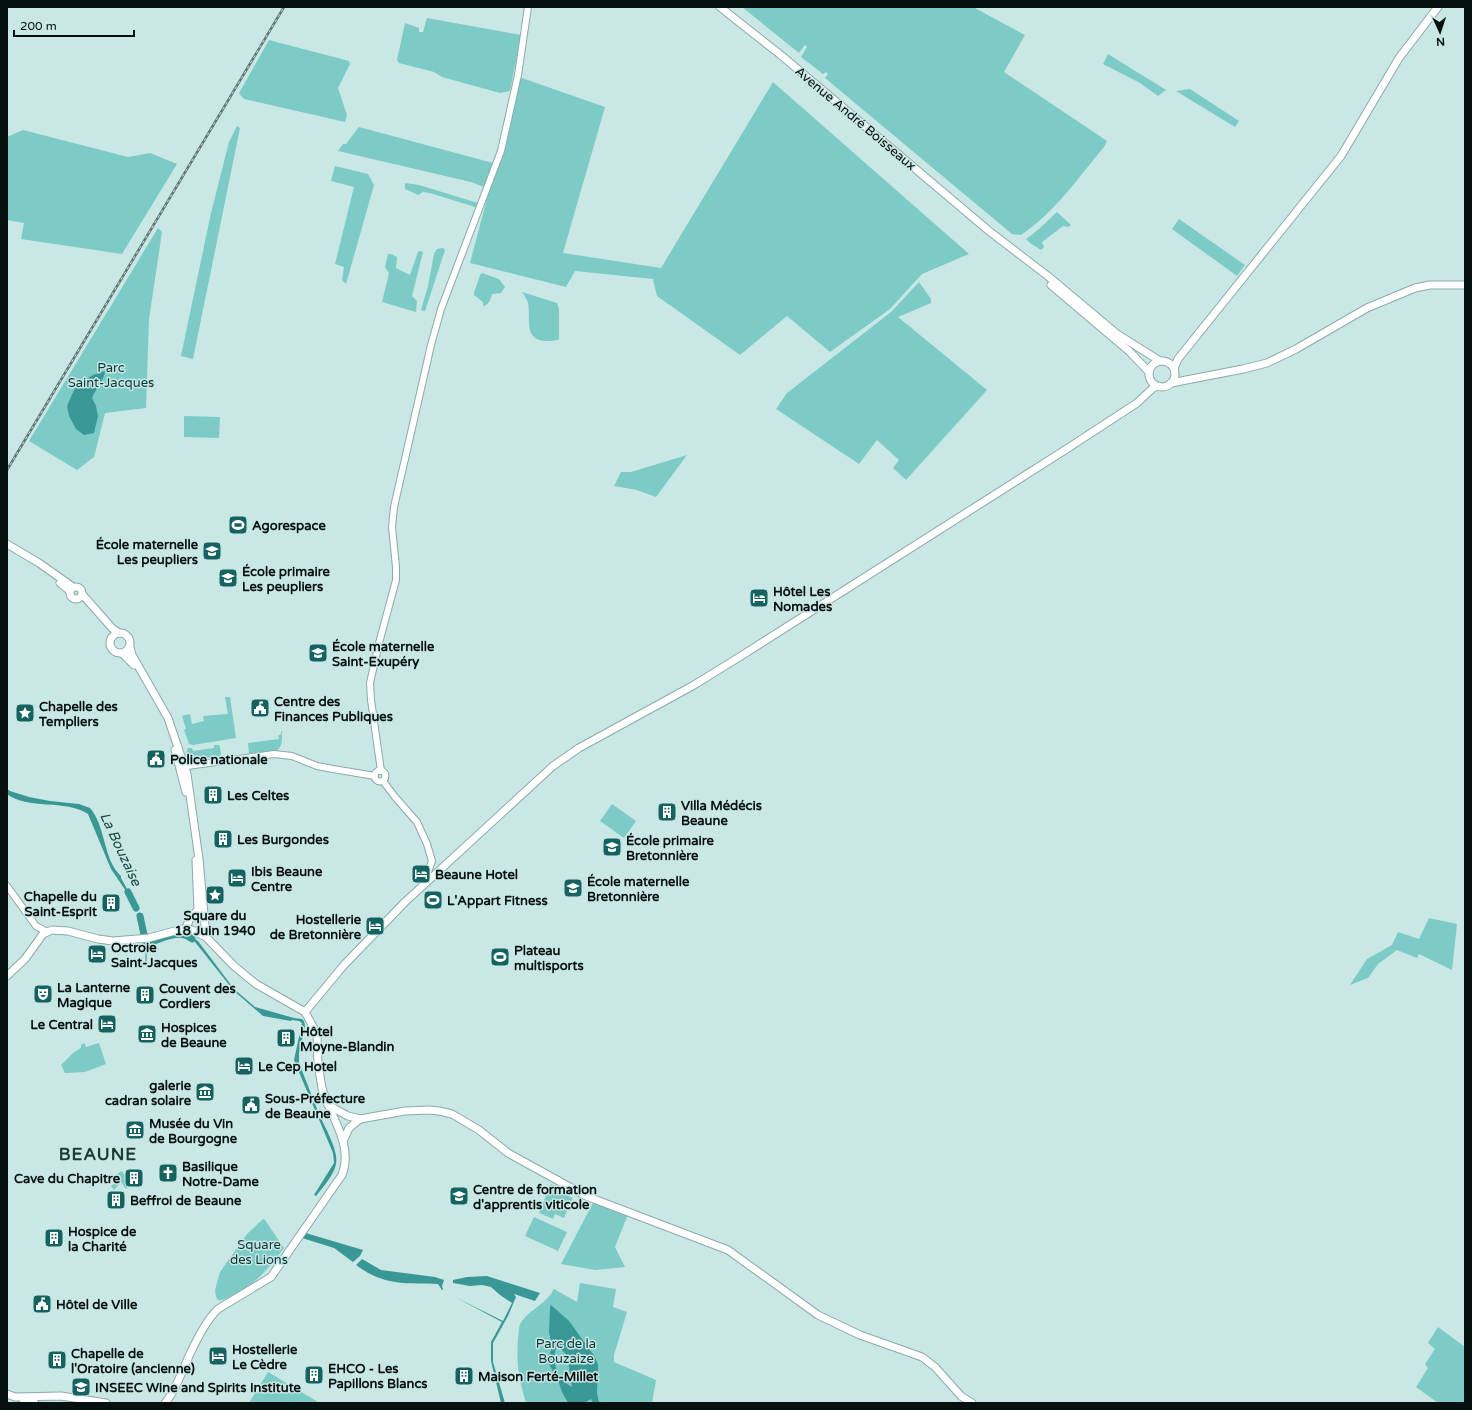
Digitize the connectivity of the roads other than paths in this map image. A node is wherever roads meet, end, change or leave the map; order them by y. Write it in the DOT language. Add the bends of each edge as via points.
graph roads {
  1 [pos="528,7"];
  2 [pos="720,7"];
  3 [pos="1438,7"];
  4 [pos="989,231"];
  5 [pos="1465,285"];
  6 [pos="1195,337"];
  7 [pos="1162,361"];
  8 [pos="1174,370"];
  9 [pos="1150,375"];
  10 [pos="1198,377"];
  11 [pos="1171,383"];
  12 [pos="1159,386"];
  13 [pos="1129,407"];
  14 [pos="7,544"];
  15 [pos="7,547"];
  16 [pos="72,589"];
  17 [pos="80,596"];
  18 [pos="119,633"];
  19 [pos="111,638"];
  20 [pos="130,647"];
  21 [pos="122,653"];
  22 [pos="182,766"];
  23 [pos="381,771"];
  24 [pos="375,776"];
  25 [pos="383,781"];
  26 [pos="432,862"];
  27 [pos="439,870"];
  28 [pos="424,883"];
  29 [pos="7,886"];
  30 [pos="36,926"];
  31 [pos="186,928"];
  32 [pos="47,932"];
  33 [pos="206,936"];
  34 [pos="37,941"];
  35 [pos="7,976"];
  36 [pos="305,1012"];
  37 [pos="328,1105"];
  38 [pos="360,1118"];
  39 [pos="343,1141"];
  40 [pos="7,1394"];
  41 [pos="15,1397"];
  42 [pos="43,1400"];
  43 [pos="35,1403"];
  44 [pos="106,1403"];
  45 [pos="165,1403"];
  46 [pos="972,1403"];
  1 -- 23 [label="main road" via="518,75 501,151 441,310 392,516 396,580 370,683"];
  2 -- 4 [label="main road, Avenue André Boisseaux"];
  3 -- 6 [label="main road" via="1399,58 1341,156"];
  4 -- 7 [label="main road, Avenue André Boisseaux" via="1117,334"];
  4 -- 9 [label="main road, Avenue André Boisseaux" via="1129,351"];
  5 -- 10 [label="main road" via="1438,284 1415,288 1367,308 1296,349 1267,362 1250,368"];
  6 -- 7 [label="main road" via="1176,355"];
  6 -- 8 [label="main road" via="1178,359"];
  7 -- 8 [label="main road" via="1170,364"];
  7 -- 9 [label="main road" via="1153,365"];
  8 -- 10 [label="main road" via="1178,375 1187,378"];
  8 -- 11 [label="main road"];
  9 -- 12 [label="main road" via="1154,384"];
  9 -- 13 [label="main road" via="1147,388"];
  10 -- 11 [label="main road"];
  11 -- 12 [label="main road"];
  12 -- 13 [label="main road"];
  13 -- 27 [label="main road" via="741,656 564,758"];
  14 -- 16 [label="main road" via="39,563"];
  15 -- 16 [label="main road"];
  16 -- 17 [label="main road" via="80,588"];
  16 -- 17 [label="main road" via="72,598"];
  17 -- 18 [label="main road"];
  17 -- 19 [label="main road" via="108,630"];
  18 -- 19 [label="main road"];
  18 -- 20 [label="main road" via="128,636"];
  19 -- 21 [label="main road" via="112,648"];
  20 -- 21 [label="main road"];
  20 -- 22 [label="main road" via="132,655 168,718"];
  21 -- 22 [label="main road" via="135,667 158,708"];
  22 -- 24 [label="main road" via="274,754 292,756 323,767"];
  22 -- 31 [label="main road" via="195,840 198,910 190,918"];
  22 -- 33 [label="main road" via="191,795 200,859"];
  23 -- 24 [label="main road"];
  23 -- 25 [label="main road" via="385,775"];
  24 -- 25 [label="main road" via="378,781"];
  25 -- 26 [label="main road" via="417,822"];
  26 -- 27 [label="main road"];
  26 -- 28 [label="main road"];
  27 -- 28 [label="main road"];
  28 -- 36 [label="main road" via="344,965"];
  29 -- 30 [label="main road"];
  30 -- 32 [label="main road"];
  30 -- 34 [label="main road"];
  31 -- 32 [label="main road" via="139,940 110,941 62,930"];
  31 -- 33 [label="main road"];
  32 -- 34 [label="main road"];
  33 -- 36 [label="main road" via="234,966 256,984"];
  34 -- 35 [label="main road" via="25,959"];
  36 -- 37 [label="main road" via="317,1034 320,1079"];
  37 -- 38 [label="main road" via="348,1116"];
  37 -- 39 [label="main road"];
  38 -- 39 [label="main road" via="349,1128"];
  38 -- 46 [label="main road" via="428,1110 452,1114 479,1130 508,1153 586,1196 728,1250 818,1315 860,1335 922,1357 935,1367 961,1396"];
  39 -- 45 [label="main road" via="346,1161 342,1175 271,1277 218,1309 210,1317 171,1396"];
  40 -- 41 [label="main road"];
  41 -- 42 [label="main road"];
  41 -- 43 [label="main road"];
  42 -- 44 [label="main road" via="56,1395"];
}
